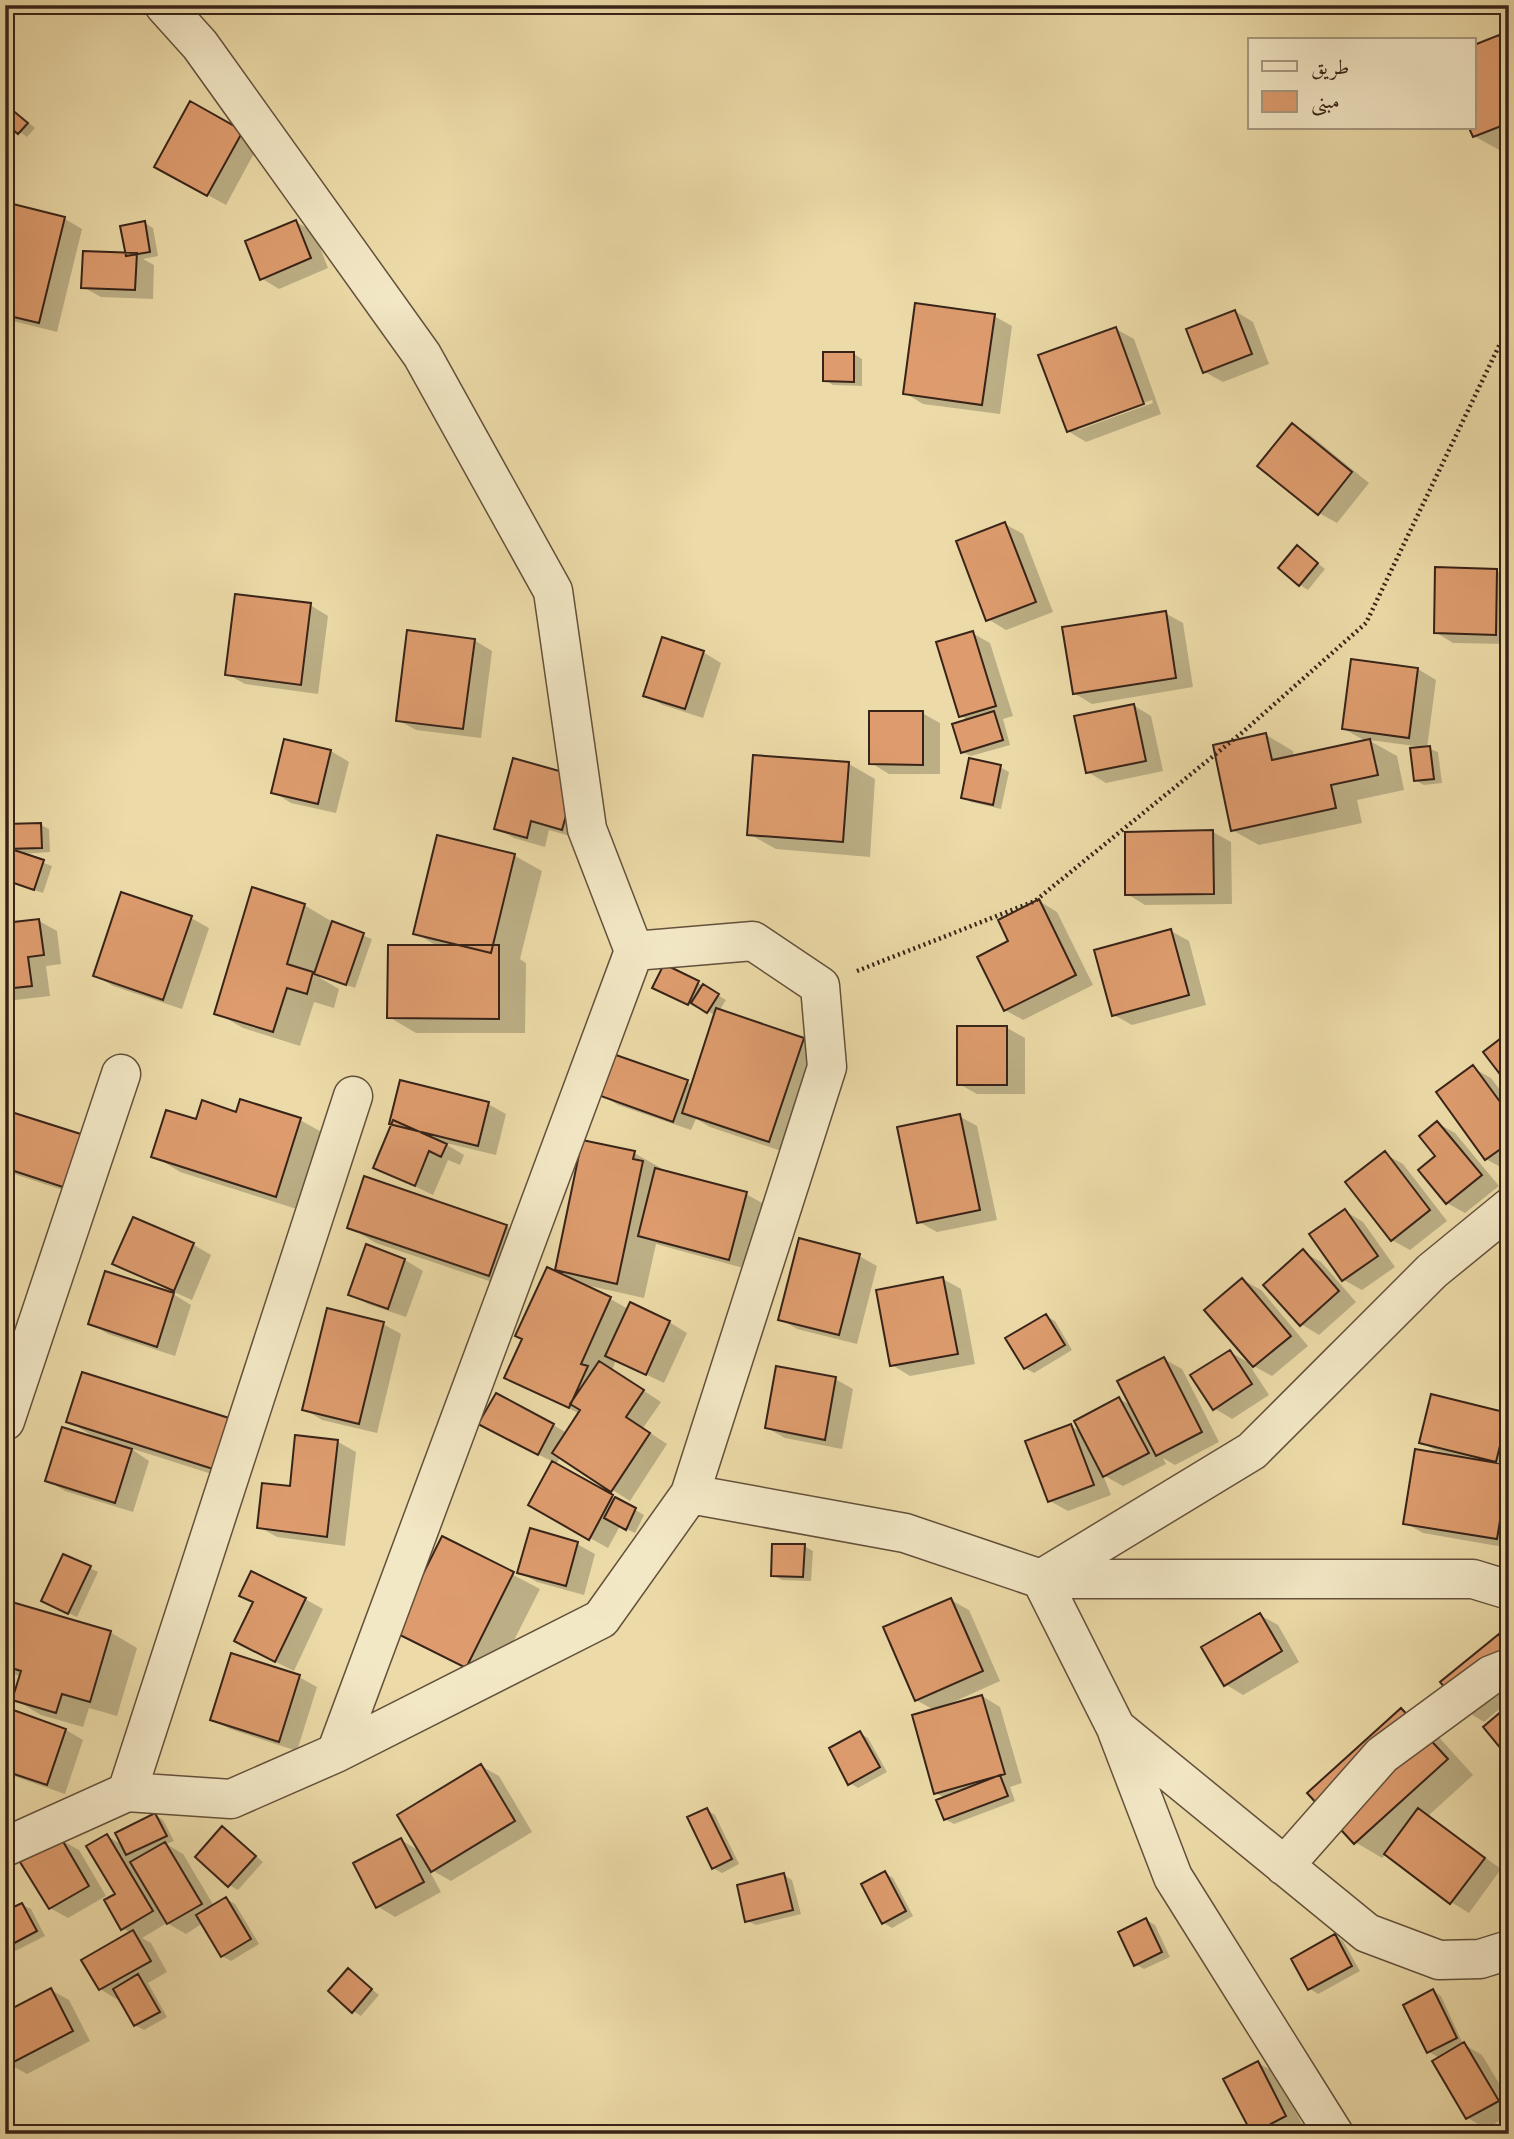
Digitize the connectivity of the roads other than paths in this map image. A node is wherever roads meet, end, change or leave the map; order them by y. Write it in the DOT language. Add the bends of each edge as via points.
graph roads {
  1 [pos="164,5"];
  2 [pos="635,951"];
  3 [pos="121,1074"];
  4 [pos="353,1096"];
  5 [pos="1509,1208"];
  6 [pos="5,1421"];
  7 [pos="690,1494"];
  8 [pos="1041,1579"];
  9 [pos="1509,1590"];
  10 [pos="1509,1668"];
  11 [pos="1116,1728"];
  12 [pos="335,1753"];
  13 [pos="127,1792"];
  14 [pos="5,1847"];
  15 [pos="1284,1866"];
  16 [pos="1509,1950"];
  17 [pos="1334,2134"];
  1 -- 2 [label="street" via="201,45 422,355 553,591 587,829"];
  2 -- 7 [label="street" via="753,941 820,986 827,1067"];
  2 -- 12 [label="street"];
  3 -- 6 [label="street"];
  4 -- 13 [label="street"];
  5 -- 8 [label="street" via="1432,1271 1252,1451"];
  7 -- 8 [label="street" via="905,1533"];
  7 -- 12 [label="street" via="601,1619"];
  8 -- 9 [label="street" via="1473,1580"];
  8 -- 11 [label="street"];
  10 -- 15 [label="street" via="1491,1675 1381,1755"];
  11 -- 15 [label="street"];
  11 -- 17 [label="street" via="1172,1877"];
  12 -- 13 [label="street" via="231,1798"];
  13 -- 14 [label="street"];
  15 -- 16 [label="street" via="1367,1933 1438,1960 1480,1959"];
}
